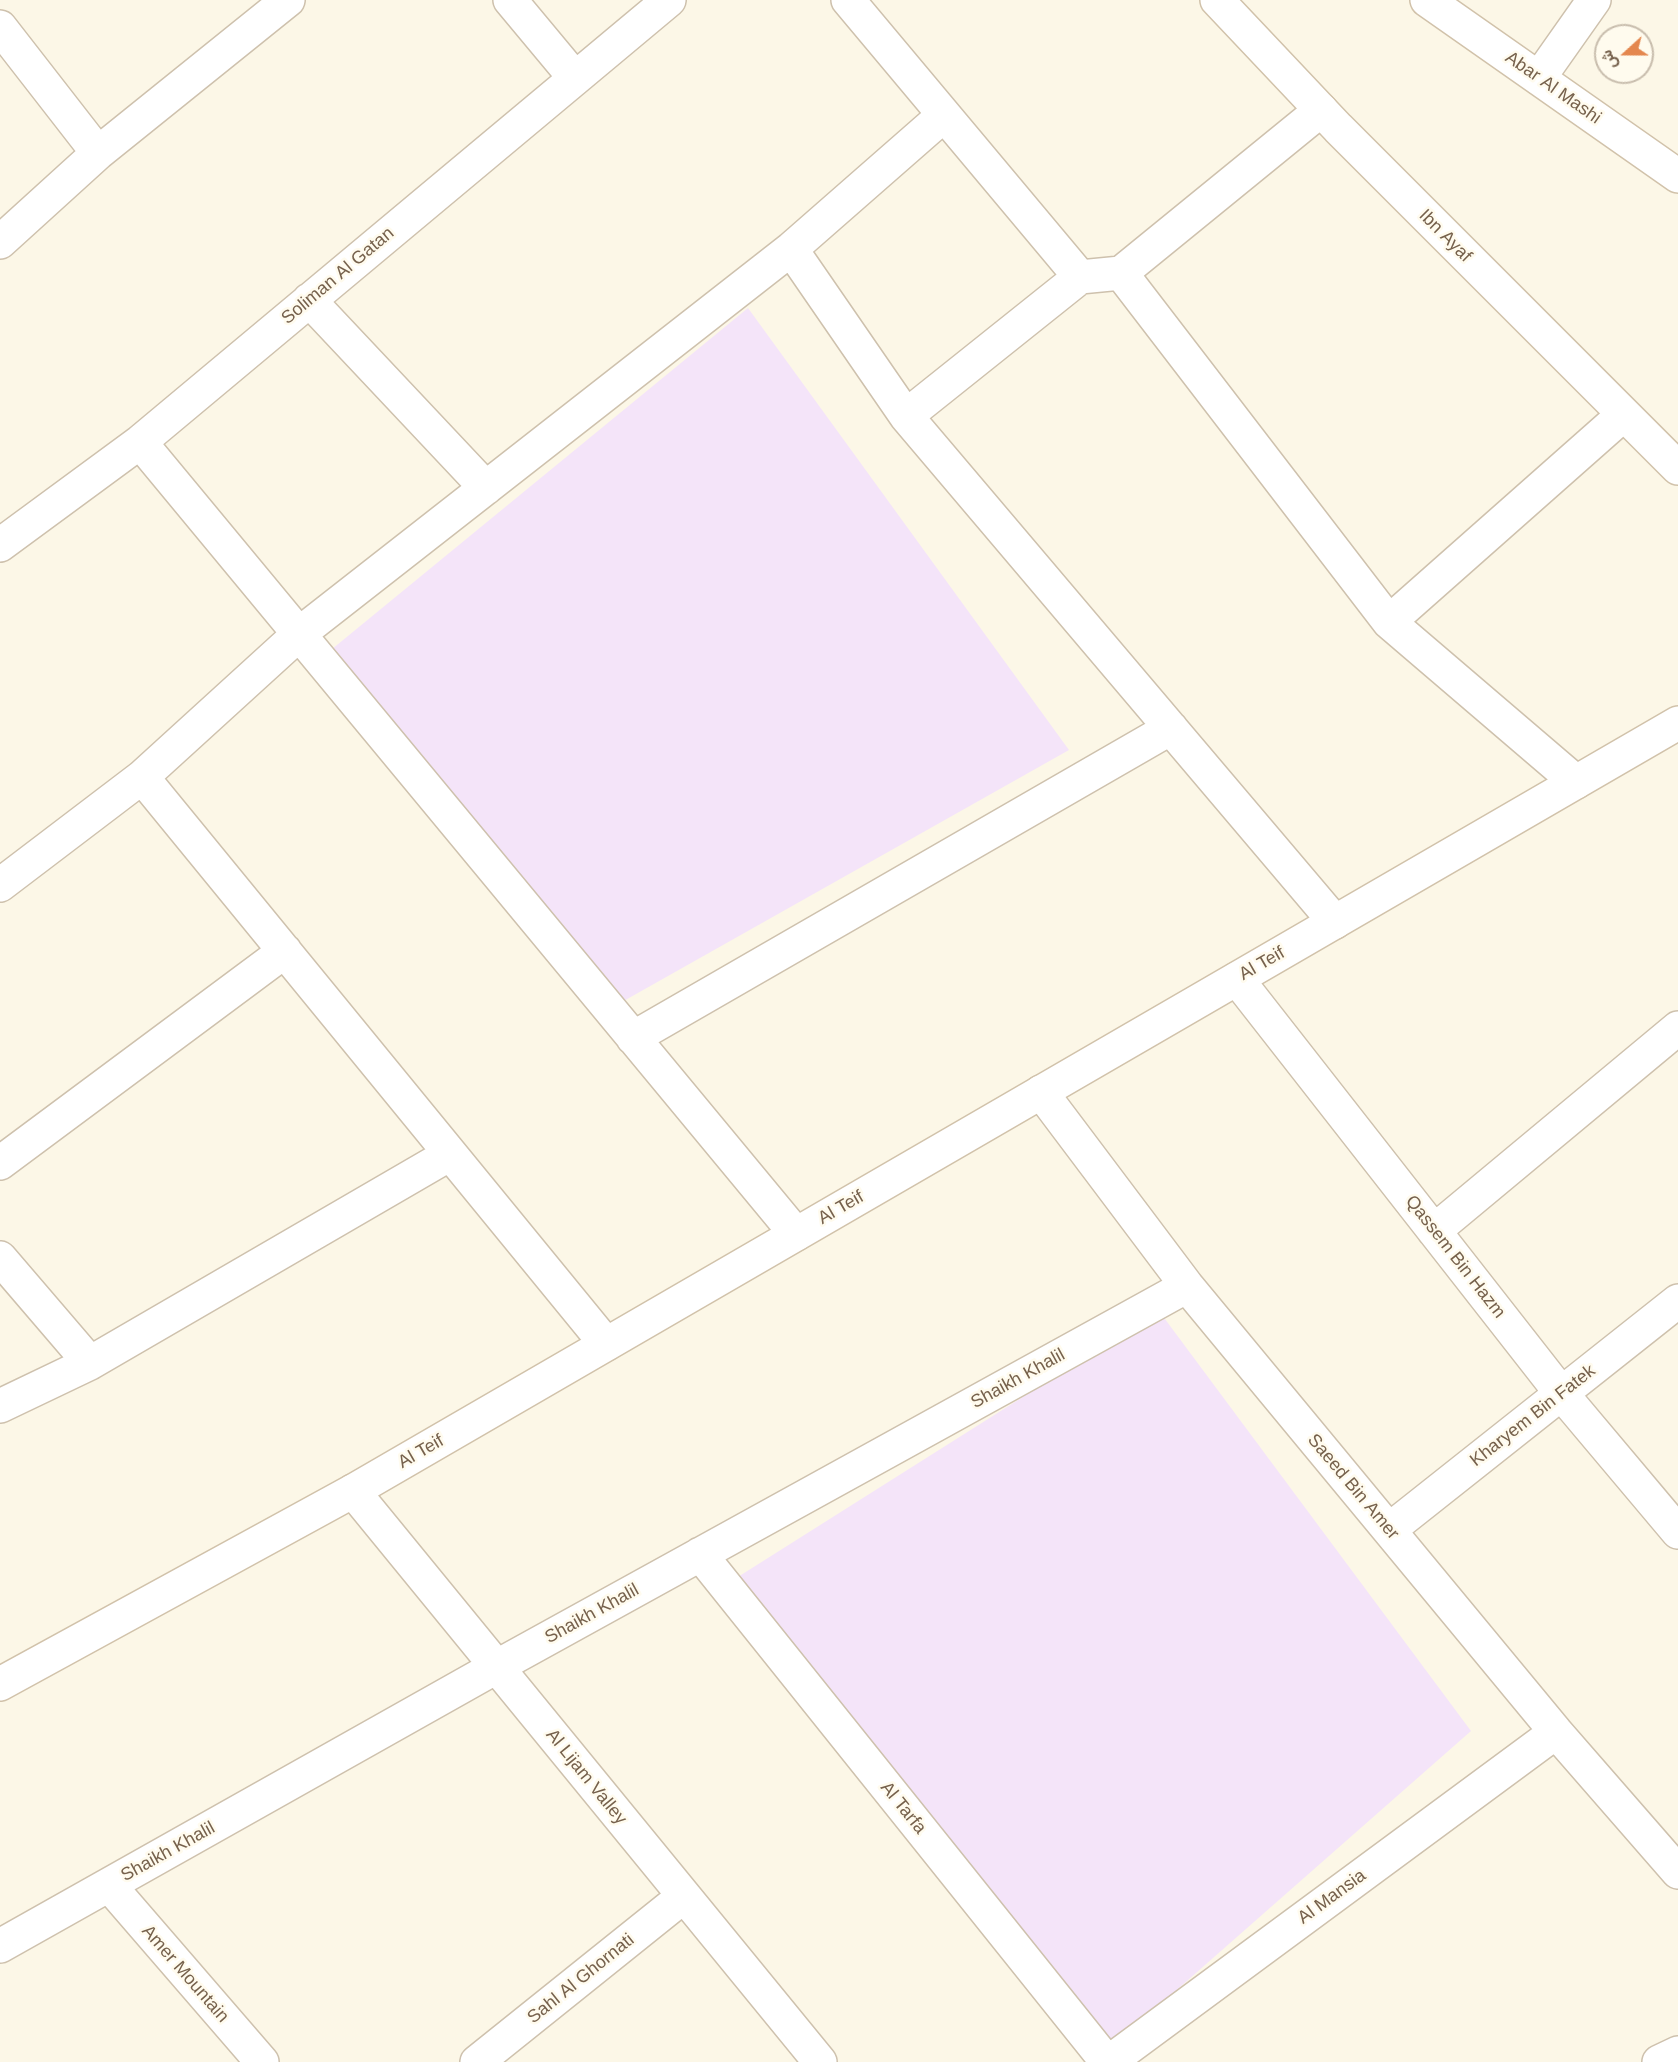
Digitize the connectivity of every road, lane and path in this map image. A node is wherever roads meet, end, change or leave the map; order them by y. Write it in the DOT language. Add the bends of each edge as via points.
graph roads {
  1 [pos="288,0"];
  2 [pos="510,0"];
  3 [pos="669,0"];
  4 [pos="849,0"];
  5 [pos="1217,0"];
  6 [pos="1427,0"];
  7 [pos="1594,0"];
  8 [pos="254,10"];
  9 [pos="0,27"];
  10 [pos="574,78"];
  11 [pos="1539,78"];
  12 [pos="1321,110"];
  13 [pos="944,115"];
  14 [pos="98,153"];
  15 [pos="1678,176"];
  16 [pos="0,242"];
  17 [pos="791,249"];
  18 [pos="1121,273"];
  19 [pos="1080,277"];
  20 [pos="309,300"];
  21 [pos="1623,415"];
  22 [pos="906,416"];
  23 [pos="140,442"];
  24 [pos="1678,468"];
  25 [pos="486,488"];
  26 [pos="0,545"];
  27 [pos="1389,622"];
  28 [pos="299,634"];
  29 [pos="1678,723"];
  30 [pos="1171,729"];
  31 [pos="142,777"];
  32 [pos="1576,782"];
  33 [pos="0,885"];
  34 [pos="1335,922"];
  35 [pos="285,951"];
  36 [pos="1237,979"];
  37 [pos="1678,1028"];
  38 [pos="633,1038"];
  39 [pos="1041,1092"];
  40 [pos="450,1154"];
  41 [pos="0,1163"];
  42 [pos="1434,1231"];
  43 [pos="796,1234"];
  44 [pos="0,1258"];
  45 [pos="1187,1286"];
  46 [pos="1678,1301"];
  47 [pos="606,1344"];
  48 [pos="90,1363"];
  49 [pos="1561,1393"];
  50 [pos="0,1406"];
  51 [pos="353,1491"];
  52 [pos="1389,1530"];
  53 [pos="1678,1532"];
  54 [pos="700,1554"];
  55 [pos="496,1667"];
  56 [pos="0,1684"];
  57 [pos="1556,1732"];
  58 [pos="1678,1872"];
  59 [pos="109,1885"];
  60 [pos="684,1896"];
  61 [pos="0,1946"];
  62 [pos="1678,2053"];
  63 [pos="809,2058"];
  64 [pos="262,2062"];
  65 [pos="477,2062"];
  66 [pos="1108,2062"];
  67 [pos="1659,2062"];
  1 -- 8 [label="street"];
  2 -- 10 [label="street"];
  3 -- 10 [label="street, Soliman Al Gatan"];
  4 -- 13 [label="street"];
  5 -- 12 [label="street, Ibn Ayaf"];
  6 -- 11 [label="street, Abar Al Mashi"];
  7 -- 11 [label="street"];
  8 -- 14 [label="street"];
  9 -- 14 [label="street"];
  10 -- 20 [label="street, Soliman Al Gatan"];
  11 -- 15 [label="street, Abar Al Mashi"];
  12 -- 18 [label="street"];
  12 -- 21 [label="street, Ibn Ayaf"];
  13 -- 17 [label="street"];
  13 -- 19 [label="street"];
  14 -- 16 [label="street"];
  17 -- 22 [label="street"];
  17 -- 25 [label="street"];
  18 -- 19 [label="street"];
  18 -- 27 [label="street"];
  19 -- 22 [label="street"];
  20 -- 23 [label="street, Soliman Al Gatan"];
  20 -- 25 [label="street"];
  21 -- 24 [label="street, Ibn Ayaf"];
  21 -- 27 [label="street"];
  22 -- 30 [label="street"];
  23 -- 26 [label="street, Soliman Al Gatan"];
  23 -- 28 [label="street"];
  25 -- 28 [label="street"];
  27 -- 32 [label="street"];
  28 -- 31 [label="street"];
  28 -- 38 [label="street"];
  29 -- 32 [label="street, Al Teif"];
  30 -- 34 [label="street"];
  30 -- 38 [label="street"];
  31 -- 33 [label="street"];
  31 -- 35 [label="street"];
  32 -- 34 [label="street, Al Teif"];
  34 -- 36 [label="street, Al Teif"];
  35 -- 40 [label="street"];
  35 -- 41 [label="street"];
  36 -- 39 [label="street, Al Teif"];
  36 -- 42 [label="street, Qassem Bin Hazm"];
  37 -- 42 [label="street"];
  38 -- 43 [label="street"];
  39 -- 43 [label="street, Al Teif"];
  39 -- 45 [label="street, Saeed Bin Amer"];
  40 -- 47 [label="street"];
  40 -- 48 [label="street"];
  42 -- 49 [label="street, Qassem Bin Hazm"];
  43 -- 47 [label="street, Al Teif"];
  44 -- 48 [label="street"];
  45 -- 52 [label="street, Saeed Bin Amer"];
  45 -- 54 [label="street, Shaikh Khalil"];
  46 -- 49 [label="street, Kharyem Bin Fatek"];
  47 -- 51 [label="street, Al Teif"];
  48 -- 50 [label="street"];
  49 -- 52 [label="street, Kharyem Bin Fatek"];
  49 -- 53 [label="street, Qassem Bin Hazm"];
  51 -- 55 [label="street, Al Lijam Valley"];
  51 -- 56 [label="street, Al Teif"];
  52 -- 57 [label="street, Saeed Bin Amer"];
  54 -- 55 [label="street, Shaikh Khalil"];
  54 -- 66 [label="street, Al Tarfa"];
  55 -- 59 [label="street, Shaikh Khalil"];
  55 -- 60 [label="street, Al Lijam Valley"];
  57 -- 58 [label="street, Saeed Bin Amer"];
  57 -- 66 [label="street, Al Mansia"];
  59 -- 61 [label="street, Shaikh Khalil"];
  59 -- 64 [label="street, Amer Mountain"];
  60 -- 63 [label="street, Al Lijam Valley"];
  60 -- 65 [label="street, Sahl Al Ghornati"];
  62 -- 67 [label="street"];
}
